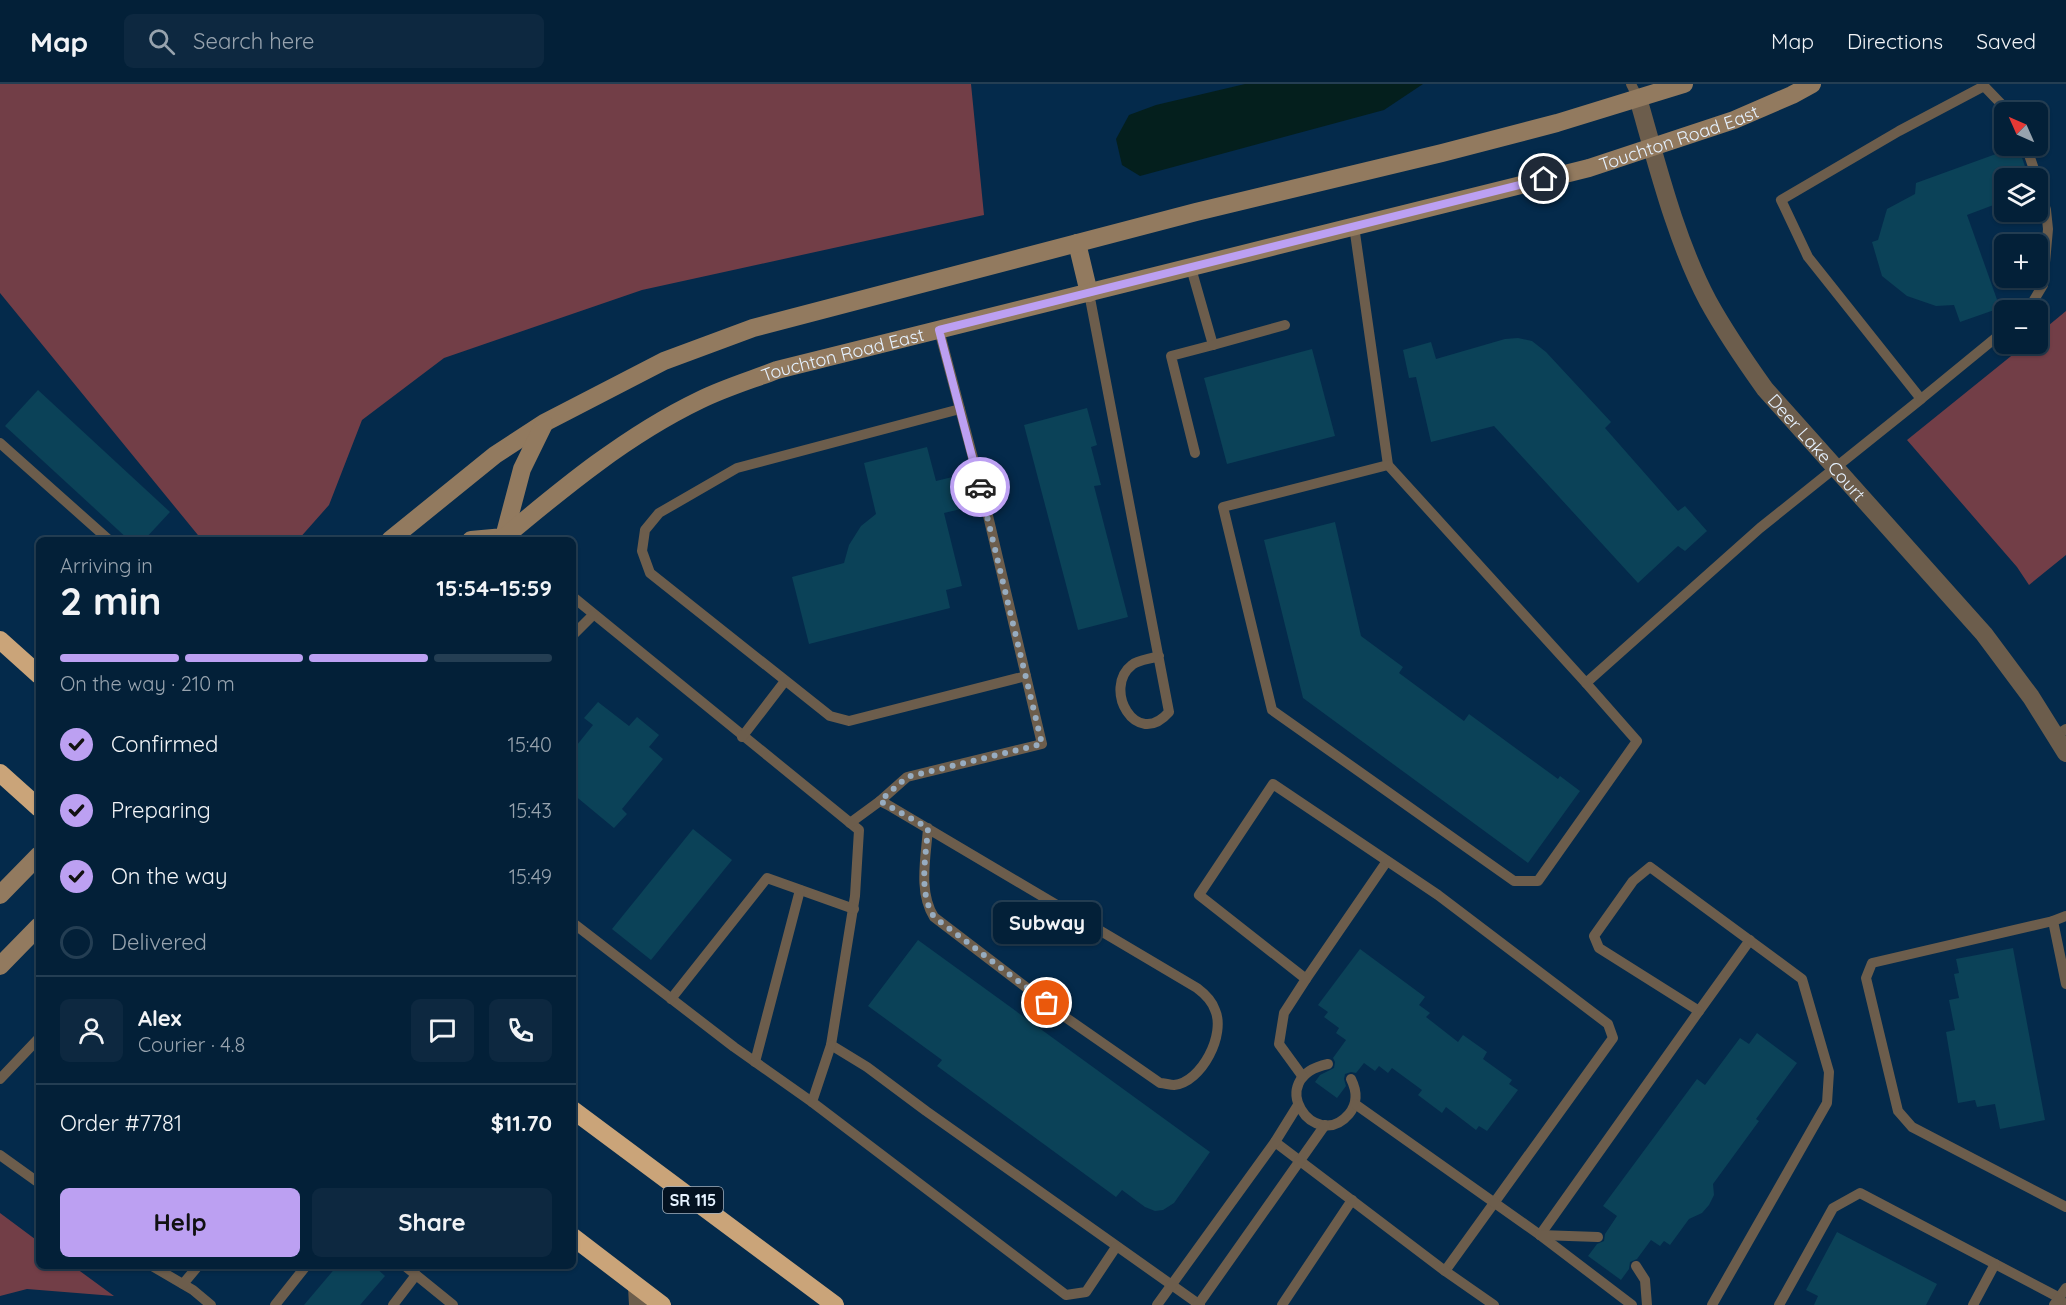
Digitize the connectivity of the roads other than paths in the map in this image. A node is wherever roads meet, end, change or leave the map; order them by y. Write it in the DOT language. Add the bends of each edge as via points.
graph roads {
  1 [pos="1684,84"];
  2 [pos="1812,84"];
  3 [pos="1984,85"];
  4 [pos="1636,89"];
  5 [pos="2000,102"];
  6 [pos="1652,148"];
  7 [pos="2047,222"];
  8 [pos="1354,226"];
  9 [pos="1077,243"];
  10 [pos="1191,268"];
  11 [pos="1089,293"];
  12 [pos="2034,300"];
  13 [pos="1285,325"];
  14 [pos="939,330"];
  15 [pos="1994,339"];
  16 [pos="1213,345"];
  17 [pos="1921,399"];
  18 [pos="960,409"];
  19 [pos="544,423"];
  20 [pos="0,443"];
  21 [pos="1195,453"];
  22 [pos="1388,465"];
  23 [pos="1835,467"];
  24 [pos="106,537"];
  25 [pos="394,537"];
  26 [pos="505,537"];
  27 [pos="506,537"];
  28 [pos="576,600"];
  29 [pos="594,615"];
  30 [pos="576,632"];
  31 [pos="0,640"];
  32 [pos="1159,656"];
  33 [pos="36,672"];
  34 [pos="1026,676"];
  35 [pos="785,681"];
  36 [pos="1586,683"];
  37 [pos="2061,732"];
  38 [pos="742,737"];
  39 [pos="2066,753"];
  40 [pos="0,773"];
  41 [pos="880,801"];
  42 [pos="36,805"];
  43 [pos="850,823"];
  44 [pos="928,828"];
  45 [pos="36,858"];
  46 [pos="1387,861"];
  47 [pos="800,890"];
  48 [pos="0,895"];
  49 [pos="854,909"];
  50 [pos="2066,916"];
  51 [pos="2053,921"];
  52 [pos="576,925"];
  53 [pos="36,929"];
  54 [pos="1750,940"];
  55 [pos="0,966"];
  56 [pos="1306,979"];
  57 [pos="2066,984"];
  58 [pos="670,999"];
  59 [pos="1699,1011"];
  60 [pos="36,1041"];
  61 [pos="831,1045"];
  62 [pos="755,1062"];
  63 [pos="1328,1064"];
  64 [pos="1303,1077"];
  65 [pos="0,1078"];
  66 [pos="1351,1079"];
  67 [pos="812,1102"];
  68 [pos="1354,1104"];
  69 [pos="1298,1105"];
  70 [pos="576,1112"];
  71 [pos="1325,1125"];
  72 [pos="1275,1142"];
  73 [pos="0,1155"];
  74 [pos="1299,1160"];
  75 [pos="36,1181"];
  76 [pos="1352,1200"];
  77 [pos="1494,1202"];
  78 [pos="2066,1207"];
  79 [pos="1540,1235"];
  80 [pos="1598,1237"];
  81 [pos="576,1239"];
  82 [pos="1116,1247"];
  83 [pos="1995,1264"];
  84 [pos="1636,1266"];
  85 [pos="157,1269"];
  86 [pos="196,1269"];
  87 [pos="304,1269"];
  88 [pos="409,1269"];
  89 [pos="1445,1271"];
  90 [pos="416,1275"];
  91 [pos="183,1284"];
  92 [pos="1172,1284"];
  93 [pos="637,1287"];
  94 [pos="2066,1288"];
  95 [pos="2059,1302"];
  96 [pos="211,1305"];
  97 [pos="275,1305"];
  98 [pos="393,1305"];
  99 [pos="453,1305"];
  100 [pos="638,1305"];
  101 [pos="662,1305"];
  102 [pos="836,1305"];
  103 [pos="1157,1305"];
  104 [pos="1199,1305"];
  105 [pos="1282,1305"];
  106 [pos="1494,1305"];
  107 [pos="1632,1305"];
  108 [pos="1647,1305"];
  109 [pos="1712,1305"];
  110 [pos="1779,1305"];
  111 [pos="1973,1305"];
  1 -- 4 [label="street"];
  2 -- 6 [label="street, Touchton Road East" via="1734,120"];
  3 -- 5 [label="lane"];
  3 -- 17 [label="lane" via="1781,200 1808,257"];
  4 -- 6 [label="street, Deer Lake Court"];
  4 -- 9 [label="street" via="1557,123"];
  6 -- 8 [label="street, Touchton Road East" via="1588,168"];
  6 -- 23 [label="street, Deer Lake Court" via="1707,299 1765,389"];
  7 -- 12 [label="lane" via="2043,285"];
  8 -- 10 [label="street, Touchton Road East"];
  8 -- 22 [label="lane"];
  9 -- 11 [label="street"];
  9 -- 19 [label="street" via="753,328 664,361"];
  10 -- 11 [label="street, Touchton Road East"];
  10 -- 16 [label="lane"];
  11 -- 14 [label="street, Touchton Road East"];
  11 -- 32 [label="lane"];
  13 -- 16 [label="lane"];
  14 -- 18 [label="lane"];
  14 -- 27 [label="street, Touchton Road East" via="777,370 701,399 603,459"];
  15 -- 17 [label="lane"];
  16 -- 21 [label="lane" via="1171,356"];
  17 -- 23 [label="lane"];
  18 -- 34 [label="lane"];
  18 -- 35 [label="lane" via="737,468 659,513 645,530 642,551 650,573"];
  19 -- 25 [label="street" via="495,455"];
  19 -- 26 [label="street" via="522,469"];
  20 -- 24 [label="lane"];
  22 -- 36 [label="lane"];
  22 -- 36 [label="lane" via="1223,507 1272,710 1514,881 1538,881 1637,741"];
  23 -- 36 [label="lane" via="1760,528"];
  23 -- 37 [label="street, Deer Lake Court" via="1984,634"];
  28 -- 29 [label="lane"];
  29 -- 30 [label="lane"];
  29 -- 38 [label="lane"];
  31 -- 33 [label="highway"];
  32 -- 32 [label="lane" via="1169,712 1161,722 1150,726 1133,720 1119,692 1122,677 1132,664"];
  34 -- 35 [label="lane" via="849,721 830,716"];
  34 -- 41 [label="lane" via="1042,744 907,777"];
  35 -- 38 [label="lane"];
  37 -- 39 [label="street, Deer Lake Court"];
  38 -- 43 [label="lane"];
  40 -- 42 [label="highway"];
  41 -- 43 [label="lane"];
  41 -- 44 [label="lane"];
  43 -- 49 [label="lane" via="859,830"];
  44 -- 44 [label="lane" via="1206,995 1216,1011 1218,1024 1209,1059 1189,1079 1174,1085 1160,1083 1065,1017 934,917 927,906 925,888"];
  45 -- 48 [label="street"];
  46 -- 56 [label="lane"];
  46 -- 56 [label="lane" via="1273,784 1199,895"];
  46 -- 77 [label="lane" via="1608,1024 1613,1038"];
  47 -- 49 [label="lane"];
  47 -- 58 [label="lane" via="767,878"];
  47 -- 62 [label="lane"];
  49 -- 61 [label="lane"];
  50 -- 51 [label="lane"];
  51 -- 57 [label="lane"];
  51 -- 78 [label="lane" via="1872,963 1866,978 1899,1111 1912,1127"];
  52 -- 58 [label="lane"];
  53 -- 55 [label="street"];
  54 -- 59 [label="lane"];
  54 -- 59 [label="lane" via="1650,867 1633,881 1594,936 1599,948"];
  54 -- 109 [label="lane" via="1803,979 1829,1072 1827,1103"];
  56 -- 64 [label="lane" via="1284,1013 1279,1044"];
  58 -- 62 [label="lane"];
  59 -- 79 [label="lane"];
  60 -- 65 [label="lane"];
  61 -- 67 [label="lane"];
  61 -- 82 [label="lane"];
  62 -- 67 [label="lane"];
  63 -- 64 [label="lane"];
  64 -- 69 [label="lane" via="1296,1096"];
  66 -- 68 [label="lane" via="1356,1094"];
  67 -- 82 [label="lane" via="1066,1295 1086,1292"];
  68 -- 71 [label="lane" via="1342,1120"];
  68 -- 77 [label="lane"];
  69 -- 71 [label="lane" via="1308,1119"];
  69 -- 72 [label="lane"];
  70 -- 102 [label="highway, SR 115"];
  71 -- 74 [label="lane"];
  72 -- 74 [label="lane"];
  72 -- 92 [label="lane"];
  73 -- 75 [label="lane"];
  74 -- 76 [label="lane"];
  74 -- 104 [label="lane"];
  76 -- 89 [label="lane"];
  76 -- 105 [label="lane"];
  77 -- 79 [label="lane"];
  77 -- 89 [label="lane"];
  79 -- 80 [label="lane"];
  79 -- 107 [label="lane"];
  81 -- 93 [label="highway"];
  82 -- 92 [label="lane"];
  83 -- 95 [label="lane"];
  83 -- 110 [label="lane" via="1860,1193 1833,1208"];
  83 -- 111 [label="lane"];
  84 -- 108 [label="lane" via="1645,1280"];
  85 -- 91 [label="lane"];
  86 -- 91 [label="lane"];
  87 -- 97 [label="lane"];
  88 -- 90 [label="lane"];
  89 -- 106 [label="lane"];
  90 -- 98 [label="lane"];
  90 -- 99 [label="lane"];
  91 -- 96 [label="lane"];
  92 -- 103 [label="lane"];
  92 -- 104 [label="lane"];
  93 -- 100 [label="street"];
  93 -- 101 [label="highway"];
  94 -- 95 [label="lane"];
}
